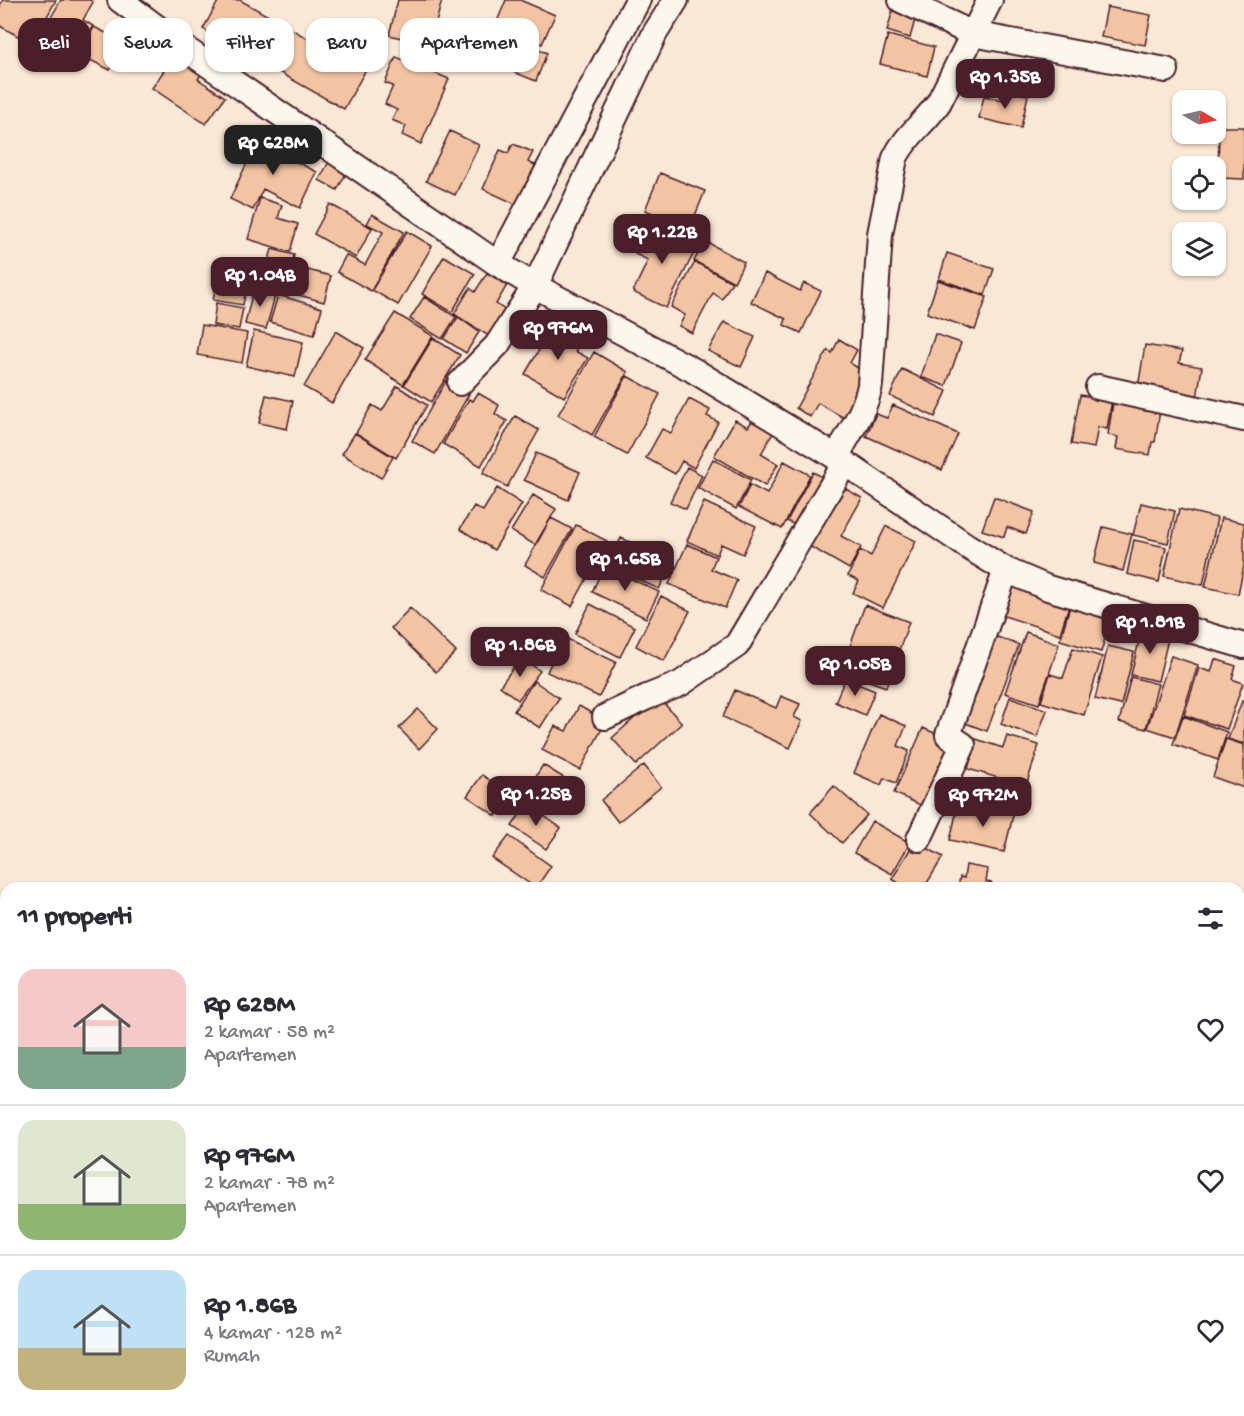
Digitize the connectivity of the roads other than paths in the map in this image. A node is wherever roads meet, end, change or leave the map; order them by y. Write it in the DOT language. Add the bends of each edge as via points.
graph roads {
  1 [pos="120,0"];
  2 [pos="638,0"];
  3 [pos="676,0"];
  4 [pos="900,0"];
  5 [pos="990,0"];
  6 [pos="973,34"];
  7 [pos="1166,70"];
  8 [pos="498,264"];
  9 [pos="535,286"];
  10 [pos="460,383"];
  11 [pos="1098,387"];
  12 [pos="1244,419"];
  13 [pos="841,460"];
  14 [pos="1006,570"];
  15 [pos="1244,646"];
  16 [pos="605,717"];
  17 [pos="919,839"];
  1 -- 8 [label="street"];
  2 -- 8 [label="street"];
  3 -- 9 [label="street" via="655,33"];
  4 -- 6 [label="street"];
  5 -- 6 [label="street"];
  6 -- 7 [label="street"];
  6 -- 13 [label="street" via="930,116 900,147 895,158 880,234 868,393"];
  8 -- 9 [label="street"];
  9 -- 10 [label="street" via="497,345"];
  9 -- 13 [label="street" via="693,370"];
  11 -- 12 [label="street"];
  13 -- 14 [label="street"];
  13 -- 16 [label="street" via="737,645 680,684"];
  14 -- 15 [label="street" via="1048,588"];
  14 -- 17 [label="street" via="948,735 963,746"];
}
